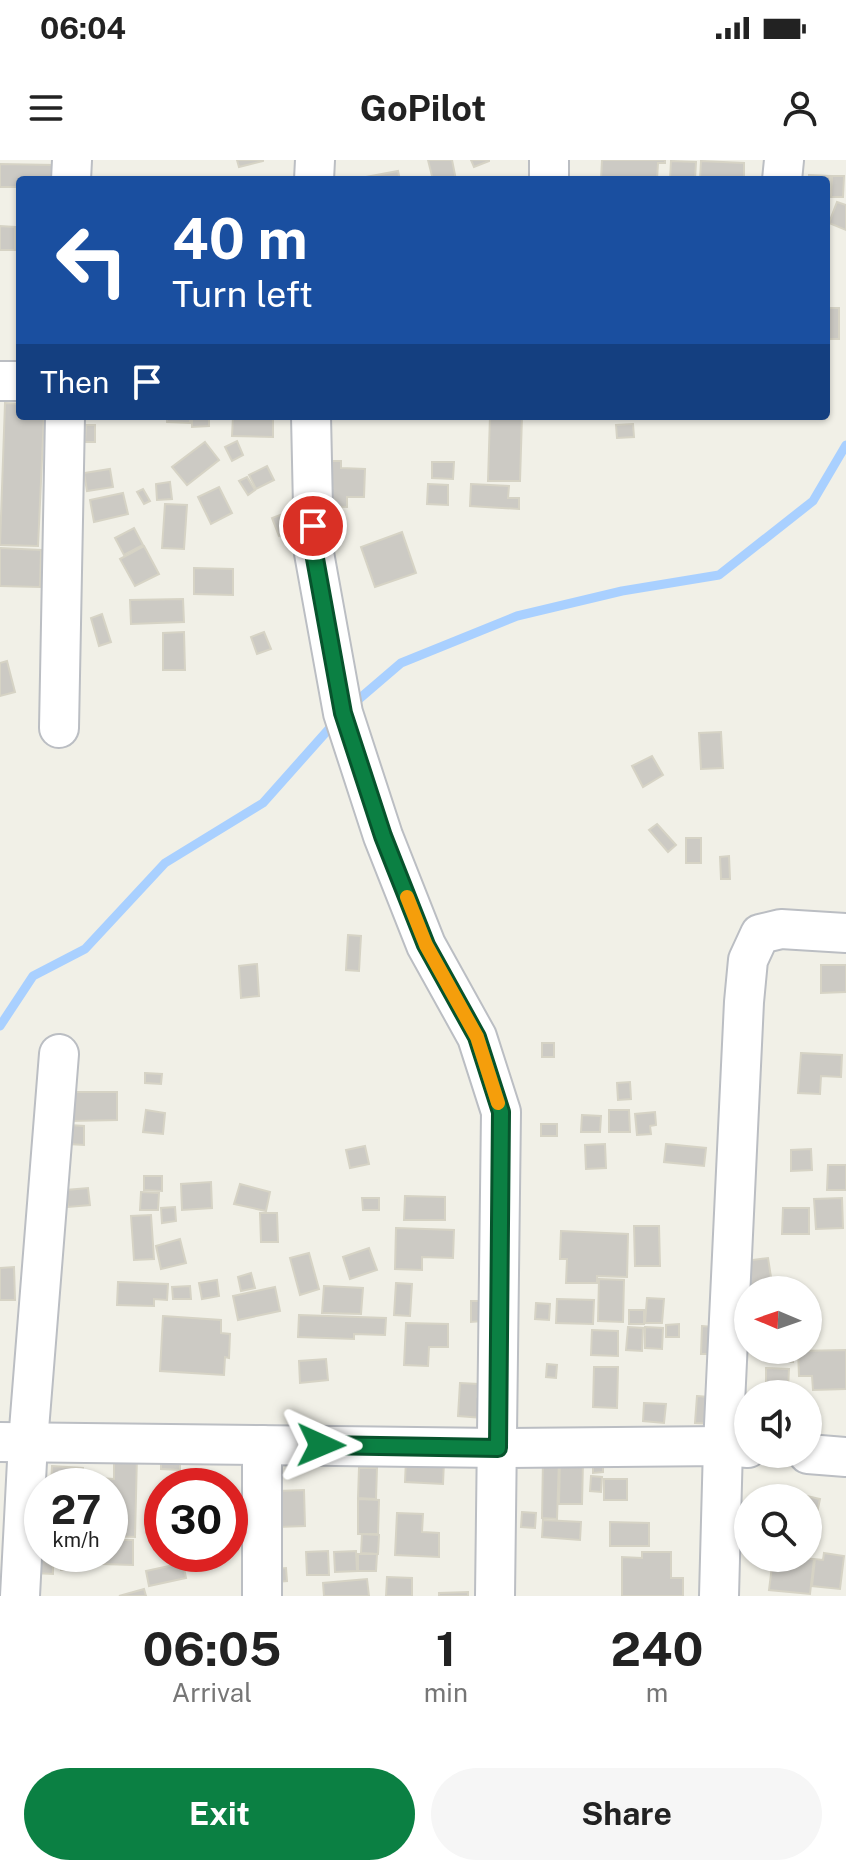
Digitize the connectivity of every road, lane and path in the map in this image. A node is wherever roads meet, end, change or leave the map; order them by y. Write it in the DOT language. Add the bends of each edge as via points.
graph roads {
  1 [pos="65,420"];
  2 [pos="311,420"];
  3 [pos="59,728"];
  4 [pos="846,933"];
  5 [pos="59,1054"];
  6 [pos="737,1380"];
  7 [pos="14,1442"];
  8 [pos="262,1445"];
  9 [pos="734,1447"];
  10 [pos="498,1448"];
  11 [pos="822,1455"];
  12 [pos="846,1457"];
  13 [pos="734,1465"];
  14 [pos="20,1596"];
  15 [pos="262,1596"];
  16 [pos="495,1596"];
  17 [pos="719,1596"];
  1 -- 3 [label="street"];
  2 -- 10 [label="street" via="314,553 343,713 426,945 477,1037 501,1112"];
  4 -- 6 [label="street" via="781,929 760,934 748,960"];
  5 -- 7 [label="street"];
  7 -- 8 [label="street"];
  7 -- 14 [label="street"];
  8 -- 10 [label="street"];
  8 -- 15 [label="street"];
  9 -- 10 [label="street"];
  10 -- 16 [label="street"];
  11 -- 12 [label="street"];
  13 -- 17 [label="street"];
}
